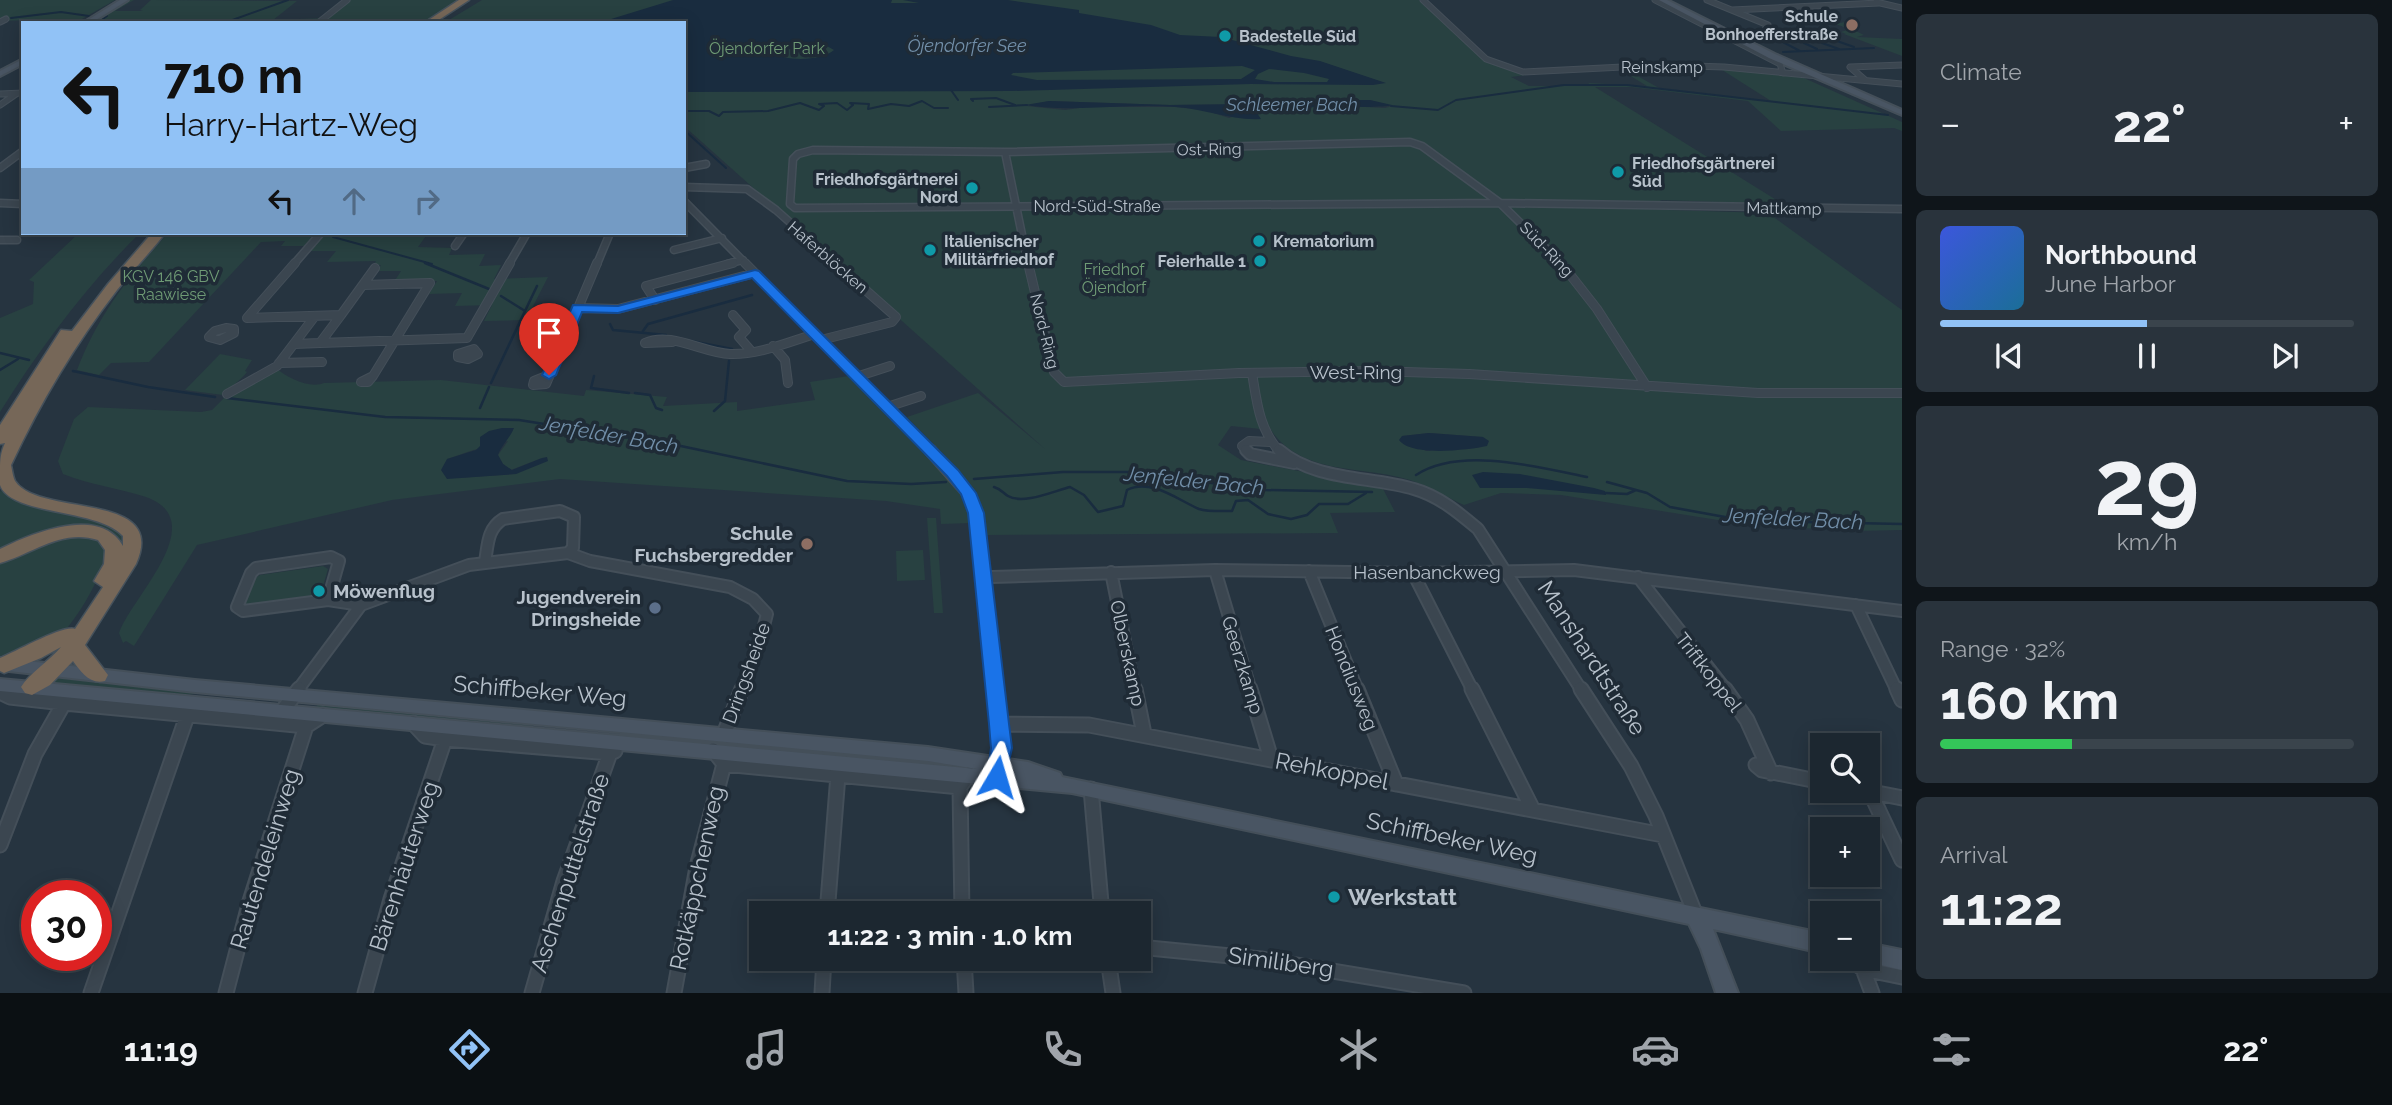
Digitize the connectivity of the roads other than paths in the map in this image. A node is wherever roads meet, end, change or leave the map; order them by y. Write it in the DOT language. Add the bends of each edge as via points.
graph roads {
  1 [pos="125,0"];
  2 [pos="347,0"];
  3 [pos="465,0"];
  4 [pos="472,0"];
  5 [pos="1423,0"];
  6 [pos="1655,0"];
  7 [pos="1662,0"];
  8 [pos="1707,0"];
  9 [pos="1791,0"];
  10 [pos="1869,0"];
  11 [pos="1880,3"];
  12 [pos="1805,6"];
  13 [pos="1902,8"];
  14 [pos="1732,10"];
  15 [pos="89,21"];
  16 [pos="321,21"];
  17 [pos="431,21"];
  18 [pos="438,21"];
  19 [pos="1784,37"];
  20 [pos="21,62"];
  21 [pos="1902,65"];
  22 [pos="1801,72"];
  23 [pos="1783,73"];
  24 [pos="0,74"];
  25 [pos="1815,76"];
  26 [pos="1865,80"];
  27 [pos="1902,84"];
  28 [pos="0,94"];
  29 [pos="20,94"];
  30 [pos="0,105"];
  31 [pos="1902,113"];
  32 [pos="1413,142"];
  33 [pos="21,152"];
  34 [pos="1004,152"];
  35 [pos="21,164"];
  36 [pos="706,164"];
  37 [pos="1,167"];
  38 [pos="686,168"];
  39 [pos="686,187"];
  40 [pos="0,203"];
  41 [pos="686,203"];
  42 [pos="1500,203"];
  43 [pos="21,206"];
  44 [pos="21,206"];
  45 [pos="1015,206"];
  46 [pos="1665,206"];
  47 [pos="0,208"];
  48 [pos="1902,209"];
  49 [pos="146,235"];
  50 [pos="157,235"];
  51 [pos="319,235"];
  52 [pos="463,235"];
  53 [pos="526,235"];
  54 [pos="609,235"];
  55 [pos="722,239"];
  56 [pos="0,240"];
  57 [pos="17,240"];
  58 [pos="455,246"];
  59 [pos="674,250"];
  60 [pos="743,260"];
  61 [pos="375,268"];
  62 [pos="755,274"];
  63 [pos="363,285"];
  64 [pos="655,300"];
  65 [pos="578,308"];
  66 [pos="341,315"];
  67 [pos="733,315"];
  68 [pos="316,316"];
  69 [pos="247,318"];
  70 [pos="234,329"];
  71 [pos="818,337"];
  72 [pos="467,338"];
  73 [pos="395,341"];
  74 [pos="672,342"];
  75 [pos="320,343"];
  76 [pos="294,344"];
  77 [pos="773,346"];
  78 [pos="465,350"];
  79 [pos="752,352"];
  80 [pos="322,362"];
  81 [pos="279,363"];
  82 [pos="890,366"];
  83 [pos="1252,373"];
  84 [pos="549,375"];
  85 [pos="373,376"];
  86 [pos="856,377"];
  87 [pos="1064,382"];
  88 [pos="788,383"];
  89 [pos="1647,387"];
  90 [pos="1902,393"];
  91 [pos="227,394"];
  92 [pos="921,396"];
  93 [pos="887,407"];
  94 [pos="0,439"];
  95 [pos="1270,442"];
  96 [pos="1304,465"];
  97 [pos="1,468"];
  98 [pos="568,553"];
  99 [pos="0,557"];
  100 [pos="485,562"];
  101 [pos="1215,570"];
  102 [pos="1309,571"];
  103 [pos="1111,572"];
  104 [pos="1506,572"];
  105 [pos="1413,573"];
  106 [pos="992,577"];
  107 [pos="1638,577"];
  108 [pos="328,600"];
  109 [pos="361,605"];
  110 [pos="1856,605"];
  111 [pos="1902,611"];
  112 [pos="71,639"];
  113 [pos="1,671"];
  114 [pos="41,675"];
  115 [pos="98,675"];
  116 [pos="0,692"];
  117 [pos="294,695"];
  118 [pos="1902,700"];
  119 [pos="64,703"];
  120 [pos="283,710"];
  121 [pos="325,714"];
  122 [pos="187,716"];
  123 [pos="571,721"];
  124 [pos="412,723"];
  125 [pos="999,724"];
  126 [pos="306,726"];
  127 [pos="724,734"];
  128 [pos="1144,734"];
  129 [pos="546,735"];
  130 [pos="445,739"];
  131 [pos="626,742"];
  132 [pos="610,753"];
  133 [pos="718,757"];
  134 [pos="1272,759"];
  135 [pos="1756,765"];
  136 [pos="998,770"];
  137 [pos="1771,772"];
  138 [pos="838,775"];
  139 [pos="1810,780"];
  140 [pos="965,781"];
  141 [pos="1396,784"];
  142 [pos="1081,787"];
  143 [pos="1880,793"];
  144 [pos="1902,798"];
  145 [pos="1874,803"];
  146 [pos="1533,810"];
  147 [pos="1663,835"];
  148 [pos="0,845"];
  149 [pos="1902,860"];
  150 [pos="828,901"];
  151 [pos="962,901"];
  152 [pos="1100,901"];
  153 [pos="1696,917"];
  154 [pos="1810,941"];
  155 [pos="1151,948"];
  156 [pos="1880,960"];
  157 [pos="1902,960"];
  158 [pos="1880,968"];
  159 [pos="823,971"];
  160 [pos="965,971"];
  161 [pos="1110,971"];
  162 [pos="1864,971"];
  163 [pos="1902,977"];
  164 [pos="91,993"];
  165 [pos="226,993"];
  166 [pos="365,993"];
  167 [pos="532,993"];
  168 [pos="674,993"];
  169 [pos="822,993"];
  170 [pos="966,993"];
  171 [pos="1113,993"];
  172 [pos="1464,993"];
  173 [pos="1727,993"];
  174 [pos="1872,993"];
  1 -- 15 [label="main road"];
  2 -- 16 [label="street"];
  3 -- 17 [label="highway"];
  4 -- 18 [label="highway"];
  5 -- 23 [label="street, Reinskamp" via="1486,59 1525,72 1662,65"];
  6 -- 23 [label="street" via="1780,64"];
  7 -- 22 [label="main road"];
  8 -- 14 [label="street"];
  9 -- 12 [label="street"];
  10 -- 11 [label="street"];
  11 -- 12 [label="street"];
  11 -- 13 [label="street"];
  12 -- 14 [label="street"];
  14 -- 19 [label="street"];
  20 -- 24 [label="main road"];
  21 -- 26 [label="street" via="1850,67"];
  22 -- 23 [label="street, Reinskamp"];
  22 -- 25 [label="main road"];
  25 -- 26 [label="street"];
  25 -- 31 [label="main road"];
  26 -- 27 [label="street"];
  28 -- 29 [label="street"];
  29 -- 30 [label="street"];
  32 -- 34 [label="street, Ost-Ring"];
  32 -- 42 [label="street, Süd-Ring"];
  33 -- 37 [label="street"];
  34 -- 45 [label="street, Nord-Ring"];
  34 -- 45 [label="street, Nord-Süd-Straße" via="806,151 793,159 790,205"];
  35 -- 37 [label="street"];
  36 -- 38 [label="street"];
  39 -- 71 [label="street, Haferblöcken" via="747,188 896,317 892,322"];
  40 -- 43 [label="street"];
  41 -- 55 [label="street"];
  42 -- 45 [label="street, Nord-Süd-Straße"];
  42 -- 46 [label="street, Nord-Süd-Straße"];
  42 -- 89 [label="street, Süd-Ring" via="1566,266"];
  44 -- 47 [label="street"];
  45 -- 87 [label="street, Nord-Ring" via="1054,372"];
  46 -- 48 [label="street, Mattkamp"];
  49 -- 94 [label="highway" via="78,317"];
  50 -- 97 [label="highway" via="88,321 45,386"];
  51 -- 69 [label="street"];
  52 -- 58 [label="street"];
  53 -- 72 [label="street"];
  54 -- 65 [label="street"];
  55 -- 59 [label="street"];
  55 -- 60 [label="street"];
  56 -- 57 [label="street"];
  60 -- 62 [label="street"];
  60 -- 64 [label="street" via="646,286"];
  61 -- 63 [label="street"];
  62 -- 64 [label="street"];
  62 -- 71 [label="street"];
  63 -- 66 [label="street"];
  63 -- 73 [label="street" via="430,284"];
  64 -- 65 [label="street" via="618,309"];
  65 -- 84 [label="street"];
  66 -- 68 [label="street"];
  66 -- 75 [label="street"];
  67 -- 79 [label="street" via="746,330 739,337"];
  68 -- 69 [label="street"];
  68 -- 76 [label="street"];
  69 -- 70 [label="street"];
  71 -- 77 [label="street"];
  71 -- 86 [label="street"];
  72 -- 73 [label="street"];
  72 -- 78 [label="street"];
  73 -- 75 [label="street"];
  73 -- 85 [label="street"];
  74 -- 79 [label="street" via="719,353"];
  75 -- 76 [label="street"];
  76 -- 81 [label="street"];
  77 -- 79 [label="street"];
  77 -- 88 [label="street" via="785,360"];
  80 -- 81 [label="street"];
  81 -- 91 [label="street"];
  82 -- 86 [label="street"];
  83 -- 87 [label="street, West-Ring"];
  83 -- 89 [label="street, West-Ring" via="1430,372"];
  83 -- 95 [label="street"];
  86 -- 93 [label="street"];
  89 -- 90 [label="street, West-Ring"];
  92 -- 93 [label="street"];
  93 -- 125 [label="street" via="952,473 976,513"];
  95 -- 96 [label="street, Manshardtstraße"];
  95 -- 96 [label="street, Manshardtstraße" via="1250,441 1242,446 1250,454"];
  96 -- 104 [label="street, Manshardtstraße" via="1413,488 1441,500 1478,529"];
  97 -- 112 [label="highway" via="21,497 107,517 127,526 132,534 132,552 121,573"];
  98 -- 100 [label="street, Dringsheide"];
  98 -- 100 [label="street" via="573,548 574,517 560,511 495,524"];
  98 -- 127 [label="street, Dringsheide" via="730,587 753,599 767,614"];
  99 -- 112 [label="highway" via="33,541 69,532 94,533 110,541 115,552 112,567"];
  100 -- 109 [label="street, Dringsheide"];
  101 -- 102 [label="street, Hasenbanckweg"];
  101 -- 103 [label="street, Hasenbanckweg"];
  101 -- 134 [label="street, Geerzkamp"];
  102 -- 105 [label="street, Hasenbanckweg"];
  102 -- 141 [label="street, Hondiusweg"];
  103 -- 106 [label="street, Hasenbanckweg"];
  103 -- 128 [label="street, Olberskamp"];
  104 -- 105 [label="street, Hasenbanckweg"];
  104 -- 107 [label="street, Hasenbanckweg" via="1574,570"];
  104 -- 147 [label="street, Manshardtstraße" via="1631,766"];
  105 -- 146 [label="street"];
  107 -- 110 [label="street, Hasenbanckweg"];
  107 -- 137 [label="street, Triftkoppel" via="1744,716"];
  108 -- 108 [label="street, Dringsheide" via="339,561 331,557 256,568 237,607 243,611"];
  108 -- 109 [label="street, Dringsheide"];
  109 -- 117 [label="street"];
  110 -- 111 [label="street, Hasenbanckweg"];
  110 -- 118 [label="street"];
  112 -- 113 [label="highway"];
  112 -- 114 [label="highway"];
  112 -- 115 [label="highway" via="86,666"];
  113 -- 114 [label="main road, Schiffbeker Weg"];
  114 -- 115 [label="main road, Schiffbeker Weg"];
  114 -- 120 [label="main road, Schiffbeker Weg"];
  115 -- 117 [label="main road, Schiffbeker Weg"];
  116 -- 119 [label="street"];
  117 -- 120 [label="street"];
  117 -- 123 [label="main road, Schiffbeker Weg"];
  119 -- 122 [label="street"];
  119 -- 148 [label="street" via="30,761"];
  120 -- 121 [label="main road, Schiffbeker Weg"];
  121 -- 124 [label="main road, Schiffbeker Weg"];
  121 -- 126 [label="street"];
  122 -- 126 [label="street"];
  122 -- 164 [label="street"];
  123 -- 127 [label="main road, Schiffbeker Weg"];
  123 -- 129 [label="main road"];
  124 -- 129 [label="main road, Schiffbeker Weg"];
  124 -- 130 [label="street, Schiffbeker Weg" via="425,736"];
  125 -- 128 [label="street, Rehkoppel" via="1089,725"];
  125 -- 136 [label="street" via="1002,748"];
  126 -- 165 [label="street, Rautendeleinweg"];
  127 -- 133 [label="main road"];
  127 -- 136 [label="main road, Schiffbeker Weg" via="902,751"];
  128 -- 134 [label="street, Rehkoppel"];
  129 -- 131 [label="main road, Schiffbeker Weg"];
  130 -- 132 [label="street, Schiffbeker Weg"];
  130 -- 166 [label="street, Bärenhäuterweg"];
  131 -- 132 [label="street"];
  131 -- 133 [label="main road, Schiffbeker Weg"];
  132 -- 167 [label="street, Aschenputtelstraße" via="564,881"];
  133 -- 138 [label="street, Schiffbeker Weg"];
  133 -- 140 [label="main road, Schiffbeker Weg"];
  133 -- 168 [label="street, Rotkäppchenweg"];
  134 -- 141 [label="street, Rehkoppel"];
  135 -- 137 [label="street"];
  136 -- 140 [label="main road, Schiffbeker Weg"];
  136 -- 142 [label="main road, Schiffbeker Weg"];
  137 -- 139 [label="street"];
  138 -- 140 [label="street, Schiffbeker Weg"];
  138 -- 150 [label="street"];
  140 -- 151 [label="street"];
  141 -- 146 [label="street, Rehkoppel"];
  142 -- 152 [label="street"];
  142 -- 153 [label="main road, Schiffbeker Weg"];
  143 -- 144 [label="street"];
  145 -- 149 [label="street"];
  146 -- 147 [label="street, Rehkoppel"];
  147 -- 153 [label="street, Manshardtstraße"];
  153 -- 154 [label="main road, Schiffbeker Weg"];
  153 -- 173 [label="main road, Manshardtstraße"];
  155 -- 172 [label="street, Similiberg" via="1214,952"];
  156 -- 157 [label="main road"];
  158 -- 163 [label="street"];
  159 -- 169 [label="street"];
  160 -- 170 [label="street"];
  161 -- 171 [label="street"];
  162 -- 174 [label="street"];
}
